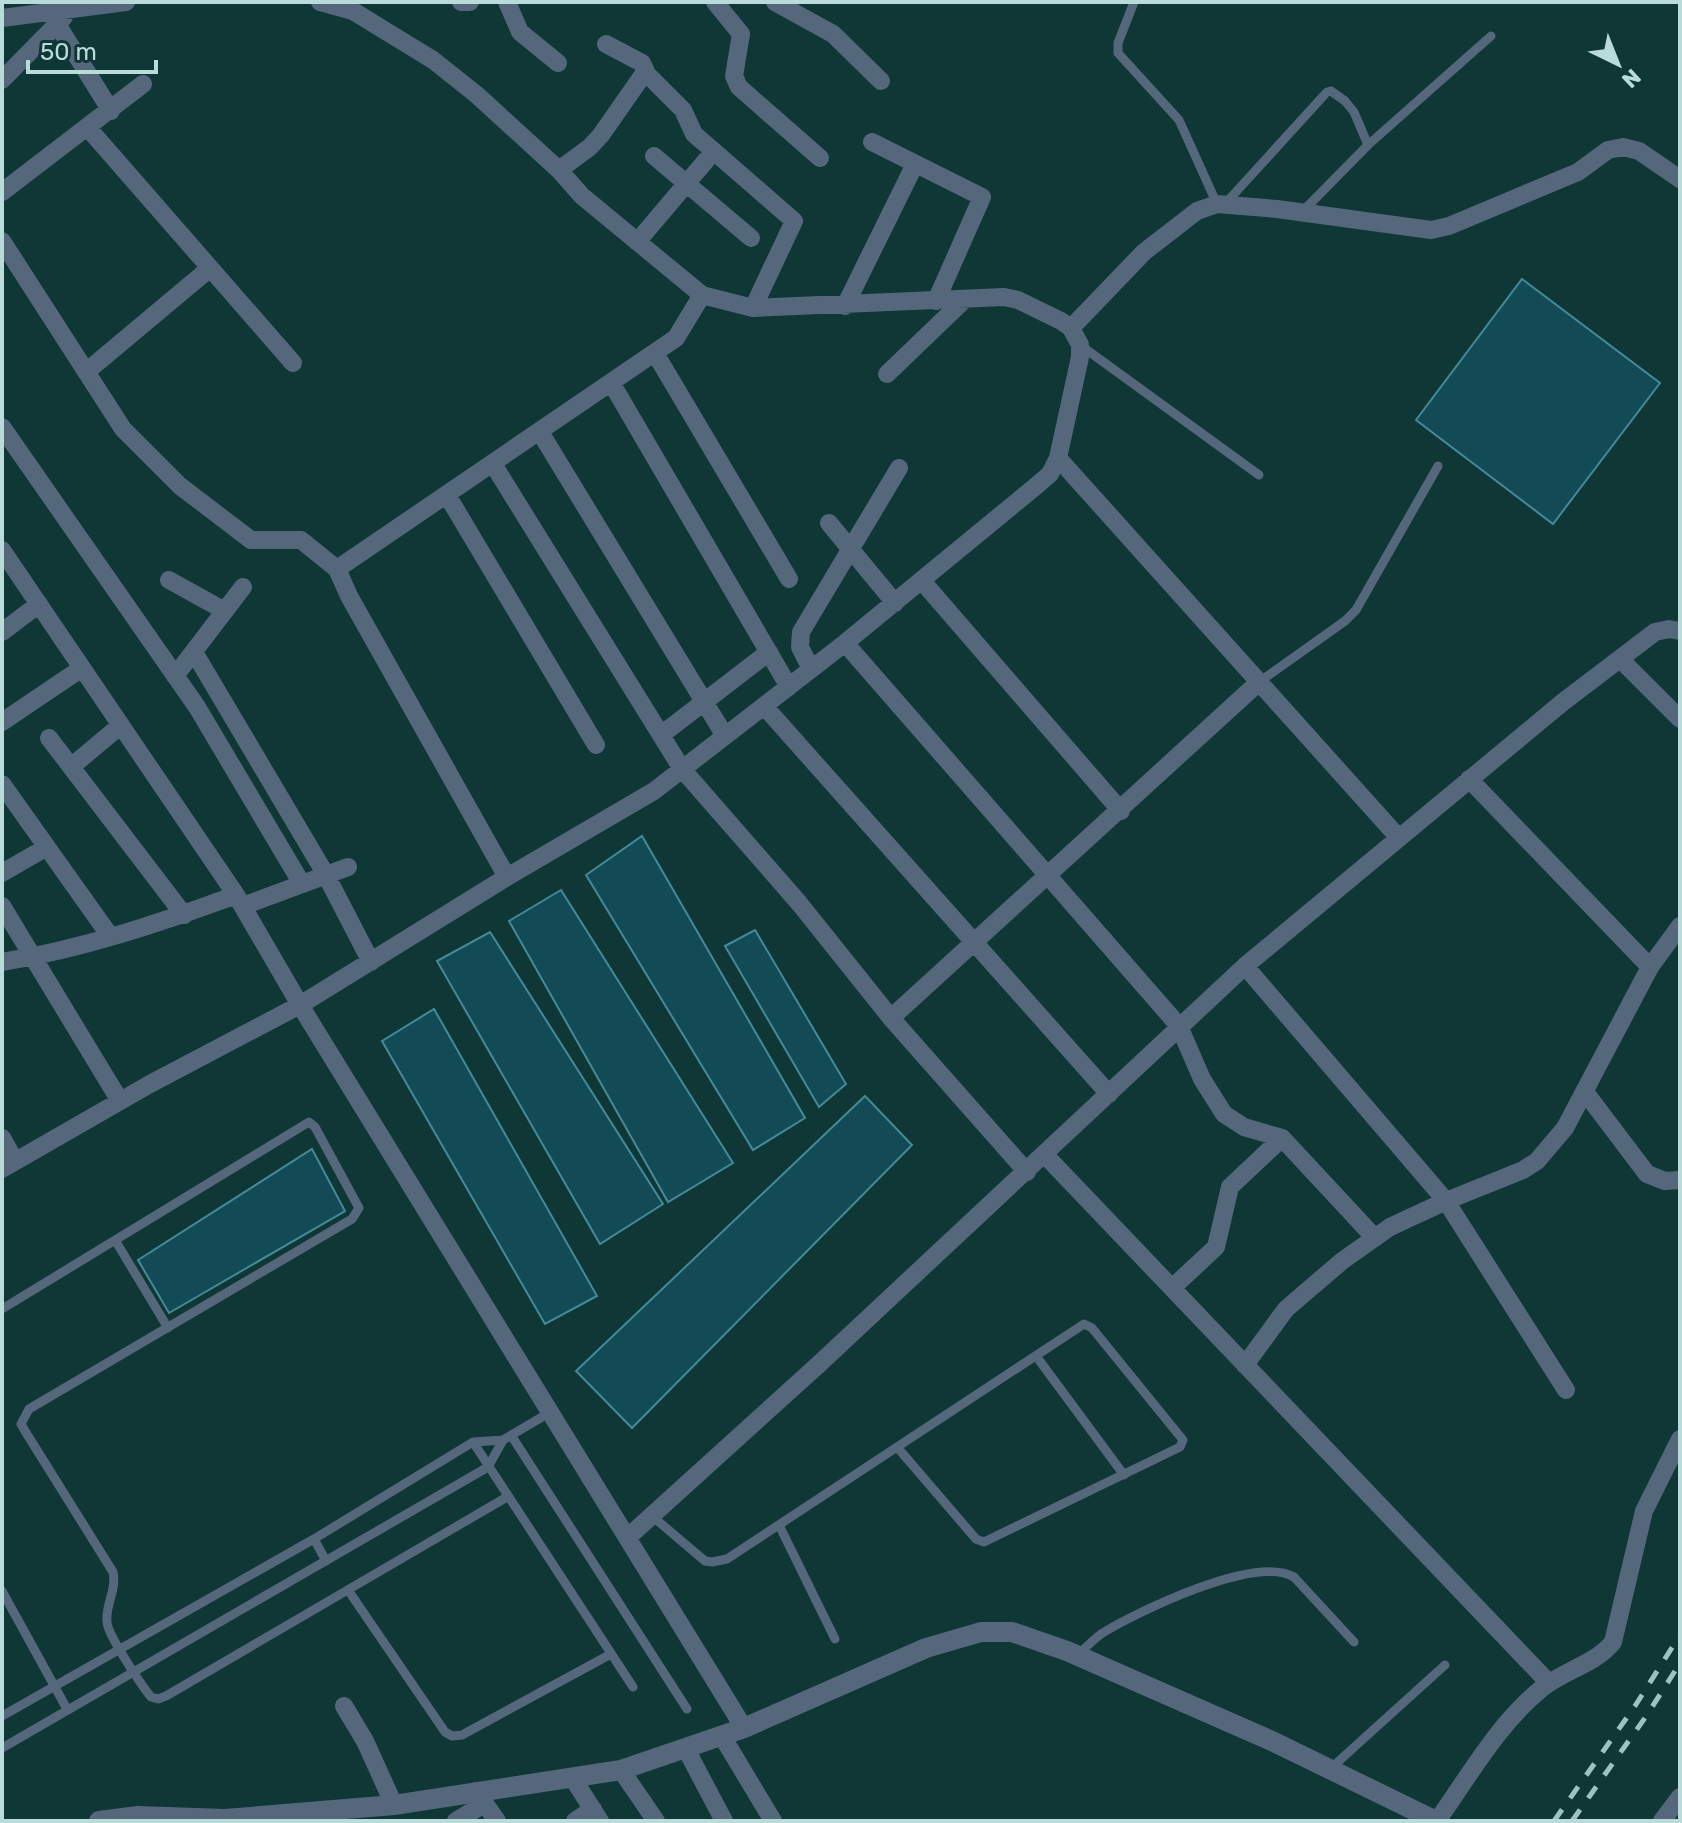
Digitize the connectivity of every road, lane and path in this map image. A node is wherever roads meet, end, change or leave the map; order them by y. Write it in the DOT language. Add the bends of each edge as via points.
graph roads {
  1 [pos="126,2"];
  2 [pos="320,2"];
  3 [pos="461,2"];
  4 [pos="470,2"];
  5 [pos="507,2"];
  6 [pos="715,2"];
  7 [pos="775,2"];
  8 [pos="1134,2"];
  9 [pos="353,5"];
  10 [pos="64,17"];
  11 [pos="2,18"];
  12 [pos="1491,36"];
  13 [pos="606,44"];
  14 [pos="558,63"];
  15 [pos="645,72"];
  16 [pos="2,80"];
  17 [pos="881,81"];
  18 [pos="143,84"];
  19 [pos="111,111"];
  20 [pos="88,128"];
  21 [pos="872,142"];
  22 [pos="1368,145"];
  23 [pos="714,151"];
  24 [pos="654,156"];
  25 [pos="820,158"];
  26 [pos="915,164"];
  27 [pos="559,170"];
  28 [pos="1680,179"];
  29 [pos="687,183"];
  30 [pos="2,192"];
  31 [pos="1221,205"];
  32 [pos="1301,212"];
  33 [pos="751,238"];
  34 [pos="2,241"];
  35 [pos="637,242"];
  36 [pos="209,269"];
  37 [pos="702,295"];
  38 [pos="964,300"];
  39 [pos="936,301"];
  40 [pos="845,306"];
  41 [pos="753,308"];
  42 [pos="1071,328"];
  43 [pos="1080,345"];
  44 [pos="655,353"];
  45 [pos="293,363"];
  46 [pos="86,372"];
  47 [pos="887,374"];
  48 [pos="612,384"];
  49 [pos="2,427"];
  50 [pos="540,432"];
  51 [pos="1058,458"];
  52 [pos="493,464"];
  53 [pos="1438,466"];
  54 [pos="899,468"];
  55 [pos="1259,475"];
  56 [pos="447,495"];
  57 [pos="829,523"];
  58 [pos="851,550"];
  59 [pos="3,553"];
  60 [pos="337,569"];
  61 [pos="789,579"];
  62 [pos="169,580"];
  63 [pos="922,581"];
  64 [pos="243,587"];
  65 [pos="895,603"];
  66 [pos="39,604"];
  67 [pos="225,611"];
  68 [pos="1680,631"];
  69 [pos="2,632"];
  70 [pos="845,643"];
  71 [pos="194,652"];
  72 [pos="769,652"];
  73 [pos="1620,659"];
  74 [pos="82,668"];
  75 [pos="811,669"];
  76 [pos="175,676"];
  77 [pos="1259,682"];
  78 [pos="789,687"];
  79 [pos="704,701"];
  80 [pos="764,706"];
  81 [pos="1680,719"];
  82 [pos="2,722"];
  83 [pos="121,725"];
  84 [pos="661,735"];
  85 [pos="725,736"];
  86 [pos="49,738"];
  87 [pos="596,745"];
  88 [pos="71,767"];
  89 [pos="682,769"];
  90 [pos="1469,779"];
  91 [pos="2,784"];
  92 [pos="1121,811"];
  93 [pos="1399,838"];
  94 [pos="47,847"];
  95 [pos="348,867"];
  96 [pos="2,873"];
  97 [pos="1048,874"];
  98 [pos="326,875"];
  99 [pos="507,877"];
  100 [pos="302,884"];
  101 [pos="239,901"];
  102 [pos="2,906"];
  103 [pos="184,915"];
  104 [pos="1680,926"];
  105 [pos="110,936"];
  106 [pos="974,942"];
  107 [pos="33,957"];
  108 [pos="2,962"];
  109 [pos="371,962"];
  110 [pos="1245,966"];
  111 [pos="1650,967"];
  112 [pos="300,1005"];
  113 [pos="891,1018"];
  114 [pos="1179,1026"];
  115 [pos="1585,1092"];
  116 [pos="1109,1094"];
  117 [pos="120,1101"];
  118 [pos="2,1138"];
  119 [pos="1282,1138"];
  120 [pos="1045,1155"];
  121 [pos="9,1165"];
  122 [pos="1027,1172"];
  123 [pos="1680,1180"];
  124 [pos="1446,1201"];
  125 [pos="1375,1238"];
  126 [pos="115,1240"];
  127 [pos="1172,1288"];
  128 [pos="2,1309"];
  129 [pos="168,1328"];
  130 [pos="1036,1356"];
  131 [pos="1245,1365"];
  132 [pos="1566,1390"];
  133 [pos="549,1413"];
  134 [pos="507,1438"];
  135 [pos="1680,1439"];
  136 [pos="473,1442"];
  137 [pos="897,1447"];
  138 [pos="488,1467"];
  139 [pos="1124,1475"];
  140 [pos="507,1497"];
  141 [pos="652,1516"];
  142 [pos="779,1525"];
  143 [pos="627,1538"];
  144 [pos="314,1539"];
  145 [pos="326,1561"];
  146 [pos="348,1590"];
  147 [pos="2,1591"];
  148 [pos="835,1639"];
  149 [pos="1354,1642"];
  150 [pos="120,1648"];
  151 [pos="611,1654"];
  152 [pos="1078,1655"];
  153 [pos="1445,1665"];
  154 [pos="134,1671"];
  155 [pos="1549,1683"];
  156 [pos="55,1685"];
  157 [pos="633,1687"];
  158 [pos="344,1706"];
  159 [pos="67,1709"];
  160 [pos="687,1709"];
  161 [pos="2,1716"];
  162 [pos="744,1728"];
  163 [pos="722,1736"];
  164 [pos="2,1748"];
  165 [pos="686,1749"];
  166 [pos="1330,1769"];
  167 [pos="621,1770"];
  168 [pos="572,1777"];
  169 [pos="1680,1797"];
  170 [pos="480,1798"];
  171 [pos="394,1805"];
  172 [pos="597,1815"];
  173 [pos="99,1821"];
  174 [pos="456,1821"];
  175 [pos="497,1821"];
  176 [pos="575,1821"];
  177 [pos="656,1821"];
  178 [pos="724,1821"];
  179 [pos="773,1821"];
  180 [pos="1436,1821"];
  181 [pos="1662,1821"];
  1 -- 10 [label="street"];
  2 -- 9 [label="street"];
  3 -- 4 [label="street"];
  5 -- 14 [label="street" via="520,32"];
  6 -- 25 [label="street" via="741,34 734,76 739,87"];
  7 -- 17 [label="street" via="833,34"];
  8 -- 31 [label="lane" via="1118,53 1179,120"];
  9 -- 27 [label="street" via="477,95"];
  10 -- 11 [label="street"];
  10 -- 16 [label="street"];
  10 -- 19 [label="street"];
  12 -- 22 [label="lane"];
  13 -- 15 [label="street" via="640,61"];
  15 -- 23 [label="street"];
  15 -- 27 [label="street" via="601,135"];
  18 -- 19 [label="street"];
  19 -- 20 [label="street"];
  20 -- 30 [label="street"];
  20 -- 36 [label="street"];
  21 -- 26 [label="street"];
  22 -- 31 [label="lane" via="1350,107 1327,92"];
  22 -- 32 [label="lane"];
  23 -- 29 [label="street"];
  23 -- 41 [label="street" via="794,221"];
  24 -- 29 [label="street"];
  26 -- 39 [label="street" via="982,197"];
  26 -- 40 [label="street"];
  27 -- 35 [label="street"];
  28 -- 32 [label="street" via="1648,155 1616,147 1578,172 1440,228 1422,230"];
  29 -- 33 [label="street"];
  29 -- 35 [label="street"];
  31 -- 32 [label="street"];
  31 -- 42 [label="street" via="1197,211 1144,252"];
  34 -- 46 [label="street"];
  35 -- 37 [label="street"];
  36 -- 45 [label="street"];
  36 -- 46 [label="street"];
  37 -- 41 [label="street"];
  37 -- 44 [label="street" via="676,338"];
  38 -- 39 [label="street"];
  38 -- 42 [label="street" via="1018,300"];
  38 -- 47 [label="street"];
  39 -- 40 [label="street"];
  40 -- 41 [label="street"];
  42 -- 43 [label="street"];
  43 -- 51 [label="street"];
  43 -- 55 [label="lane"];
  44 -- 48 [label="street"];
  44 -- 61 [label="street"];
  46 -- 60 [label="street" via="123,429 197,501 251,540 301,540"];
  48 -- 50 [label="street"];
  48 -- 72 [label="street"];
  49 -- 76 [label="street"];
  50 -- 52 [label="street"];
  50 -- 79 [label="street"];
  51 -- 63 [label="street" via="1050,474"];
  51 -- 77 [label="street"];
  52 -- 56 [label="street"];
  52 -- 84 [label="street"];
  53 -- 77 [label="lane" via="1356,610"];
  54 -- 58 [label="street"];
  56 -- 60 [label="street"];
  56 -- 87 [label="street"];
  57 -- 58 [label="street"];
  58 -- 65 [label="street"];
  58 -- 75 [label="street" via="801,632 800,647"];
  59 -- 66 [label="street"];
  60 -- 99 [label="street"];
  62 -- 67 [label="street"];
  63 -- 65 [label="street"];
  63 -- 92 [label="street"];
  64 -- 67 [label="street"];
  65 -- 70 [label="street"];
  66 -- 69 [label="street"];
  66 -- 74 [label="street"];
  67 -- 71 [label="street"];
  68 -- 73 [label="street" via="1655,632"];
  70 -- 75 [label="street"];
  70 -- 97 [label="street"];
  71 -- 76 [label="street"];
  71 -- 98 [label="street"];
  72 -- 78 [label="street"];
  72 -- 79 [label="street"];
  73 -- 81 [label="street"];
  73 -- 90 [label="street"];
  74 -- 82 [label="street"];
  74 -- 83 [label="street"];
  75 -- 78 [label="street"];
  76 -- 100 [label="street"];
  77 -- 92 [label="street"];
  77 -- 93 [label="street"];
  78 -- 80 [label="street"];
  79 -- 84 [label="street"];
  79 -- 85 [label="street"];
  80 -- 85 [label="street"];
  80 -- 106 [label="street"];
  83 -- 88 [label="street"];
  83 -- 101 [label="street"];
  84 -- 89 [label="street"];
  85 -- 89 [label="street"];
  86 -- 88 [label="street"];
  88 -- 103 [label="street"];
  89 -- 99 [label="street" via="654,791"];
  89 -- 113 [label="street"];
  90 -- 93 [label="street"];
  90 -- 111 [label="street"];
  91 -- 94 [label="street"];
  92 -- 97 [label="street"];
  93 -- 110 [label="street"];
  94 -- 96 [label="street"];
  94 -- 105 [label="street"];
  95 -- 98 [label="street"];
  97 -- 106 [label="street"];
  97 -- 114 [label="street"];
  98 -- 100 [label="street"];
  98 -- 109 [label="street"];
  99 -- 109 [label="street"];
  100 -- 101 [label="street"];
  101 -- 103 [label="street"];
  101 -- 112 [label="street"];
  102 -- 107 [label="street"];
  103 -- 105 [label="street"];
  104 -- 111 [label="street"];
  105 -- 107 [label="street"];
  106 -- 113 [label="street"];
  106 -- 116 [label="street"];
  107 -- 108 [label="street"];
  107 -- 117 [label="street"];
  109 -- 112 [label="street"];
  110 -- 114 [label="street"];
  110 -- 124 [label="street"];
  111 -- 115 [label="street"];
  112 -- 117 [label="street"];
  112 -- 133 [label="street"];
  113 -- 122 [label="street"];
  114 -- 116 [label="street"];
  114 -- 119 [label="street" via="1224,1114 1244,1127"];
  115 -- 123 [label="street" via="1647,1174"];
  115 -- 124 [label="street" via="1565,1128 1537,1161"];
  116 -- 120 [label="street"];
  117 -- 121 [label="street"];
  118 -- 121 [label="street"];
  119 -- 125 [label="street"];
  119 -- 127 [label="street" via="1230,1187 1216,1247"];
  120 -- 122 [label="street"];
  120 -- 127 [label="street"];
  122 -- 141 [label="street"];
  124 -- 125 [label="street"];
  124 -- 132 [label="street"];
  125 -- 131 [label="street" via="1286,1309"];
  126 -- 128 [label="lane"];
  126 -- 129 [label="lane"];
  126 -- 129 [label="lane" via="309,1122 315,1127 359,1208 357,1215"];
  127 -- 131 [label="street"];
  129 -- 150 [label="lane" via="29,1409 21,1424 113,1572 107,1622"];
  130 -- 137 [label="lane"];
  130 -- 139 [label="lane"];
  130 -- 139 [label="lane" via="1088,1325 1183,1440 1180,1447"];
  131 -- 155 [label="street"];
  133 -- 134 [label="lane"];
  133 -- 143 [label="street"];
  134 -- 136 [label="lane"];
  134 -- 138 [label="lane"];
  134 -- 160 [label="lane"];
  135 -- 155 [label="street" via="1644,1511 1613,1642"];
  136 -- 138 [label="lane"];
  136 -- 144 [label="lane"];
  137 -- 139 [label="lane" via="984,1542"];
  137 -- 142 [label="lane"];
  138 -- 140 [label="lane"];
  138 -- 145 [label="lane"];
  140 -- 146 [label="lane"];
  140 -- 151 [label="lane"];
  141 -- 142 [label="lane" via="712,1562 727,1559"];
  141 -- 143 [label="street"];
  142 -- 148 [label="lane"];
  143 -- 162 [label="street"];
  144 -- 145 [label="lane"];
  144 -- 150 [label="lane"];
  145 -- 154 [label="lane"];
  146 -- 151 [label="lane" via="452,1736"];
  146 -- 154 [label="lane" via="158,1699 151,1697"];
  147 -- 156 [label="lane"];
  149 -- 152 [label="lane" via="1294,1577 1280,1572 1213,1581 1104,1633"];
  150 -- 154 [label="lane"];
  150 -- 156 [label="lane"];
  151 -- 157 [label="lane"];
  152 -- 162 [label="street" via="1012,1632 981,1632 926,1648"];
  152 -- 166 [label="street"];
  153 -- 166 [label="lane"];
  154 -- 159 [label="lane"];
  155 -- 180 [label="street" via="1502,1730"];
  156 -- 159 [label="lane"];
  156 -- 161 [label="lane"];
  158 -- 171 [label="street"];
  159 -- 164 [label="lane"];
  162 -- 163 [label="street"];
  163 -- 165 [label="street"];
  163 -- 179 [label="street"];
  165 -- 167 [label="street"];
  165 -- 178 [label="street"];
  166 -- 180 [label="street"];
  167 -- 168 [label="street"];
  167 -- 177 [label="street"];
  168 -- 170 [label="street"];
  168 -- 172 [label="street"];
  169 -- 181 [label="street"];
  170 -- 171 [label="street"];
  170 -- 174 [label="street"];
  170 -- 175 [label="street"];
  171 -- 173 [label="street" via="225,1819 138,1816"];
  172 -- 176 [label="street"];
}
